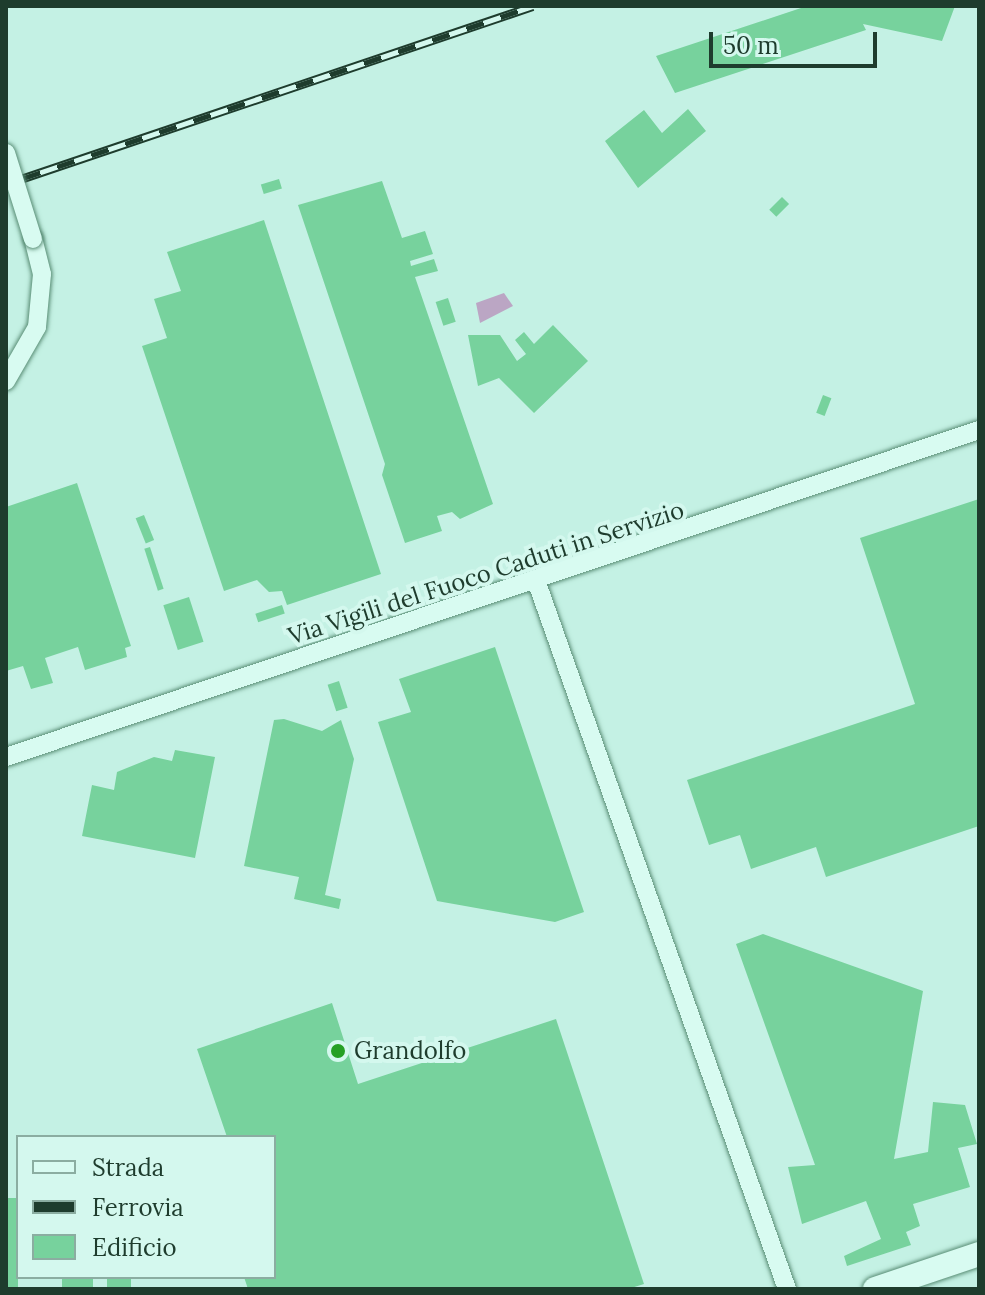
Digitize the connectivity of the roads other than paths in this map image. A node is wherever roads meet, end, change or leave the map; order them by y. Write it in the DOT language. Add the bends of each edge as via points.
graph roads {
  1 [pos="6,153"];
  2 [pos="6,381"];
  3 [pos="979,430"];
  4 [pos="537,583"];
  5 [pos="6,757"];
  6 [pos="979,1254"];
  7 [pos="787,1289"];
  8 [pos="875,1289"];
  1 -- 2 [label="street, bridge" via="42,274 37,327"];
  3 -- 4 [label="street, Via Vigili del Fuoco Caduti in Servizio"];
  4 -- 5 [label="street, Via Vigili del Fuoco Caduti in Servizio"];
  4 -- 7 [label="street"];
  6 -- 8 [label="street"];
}
